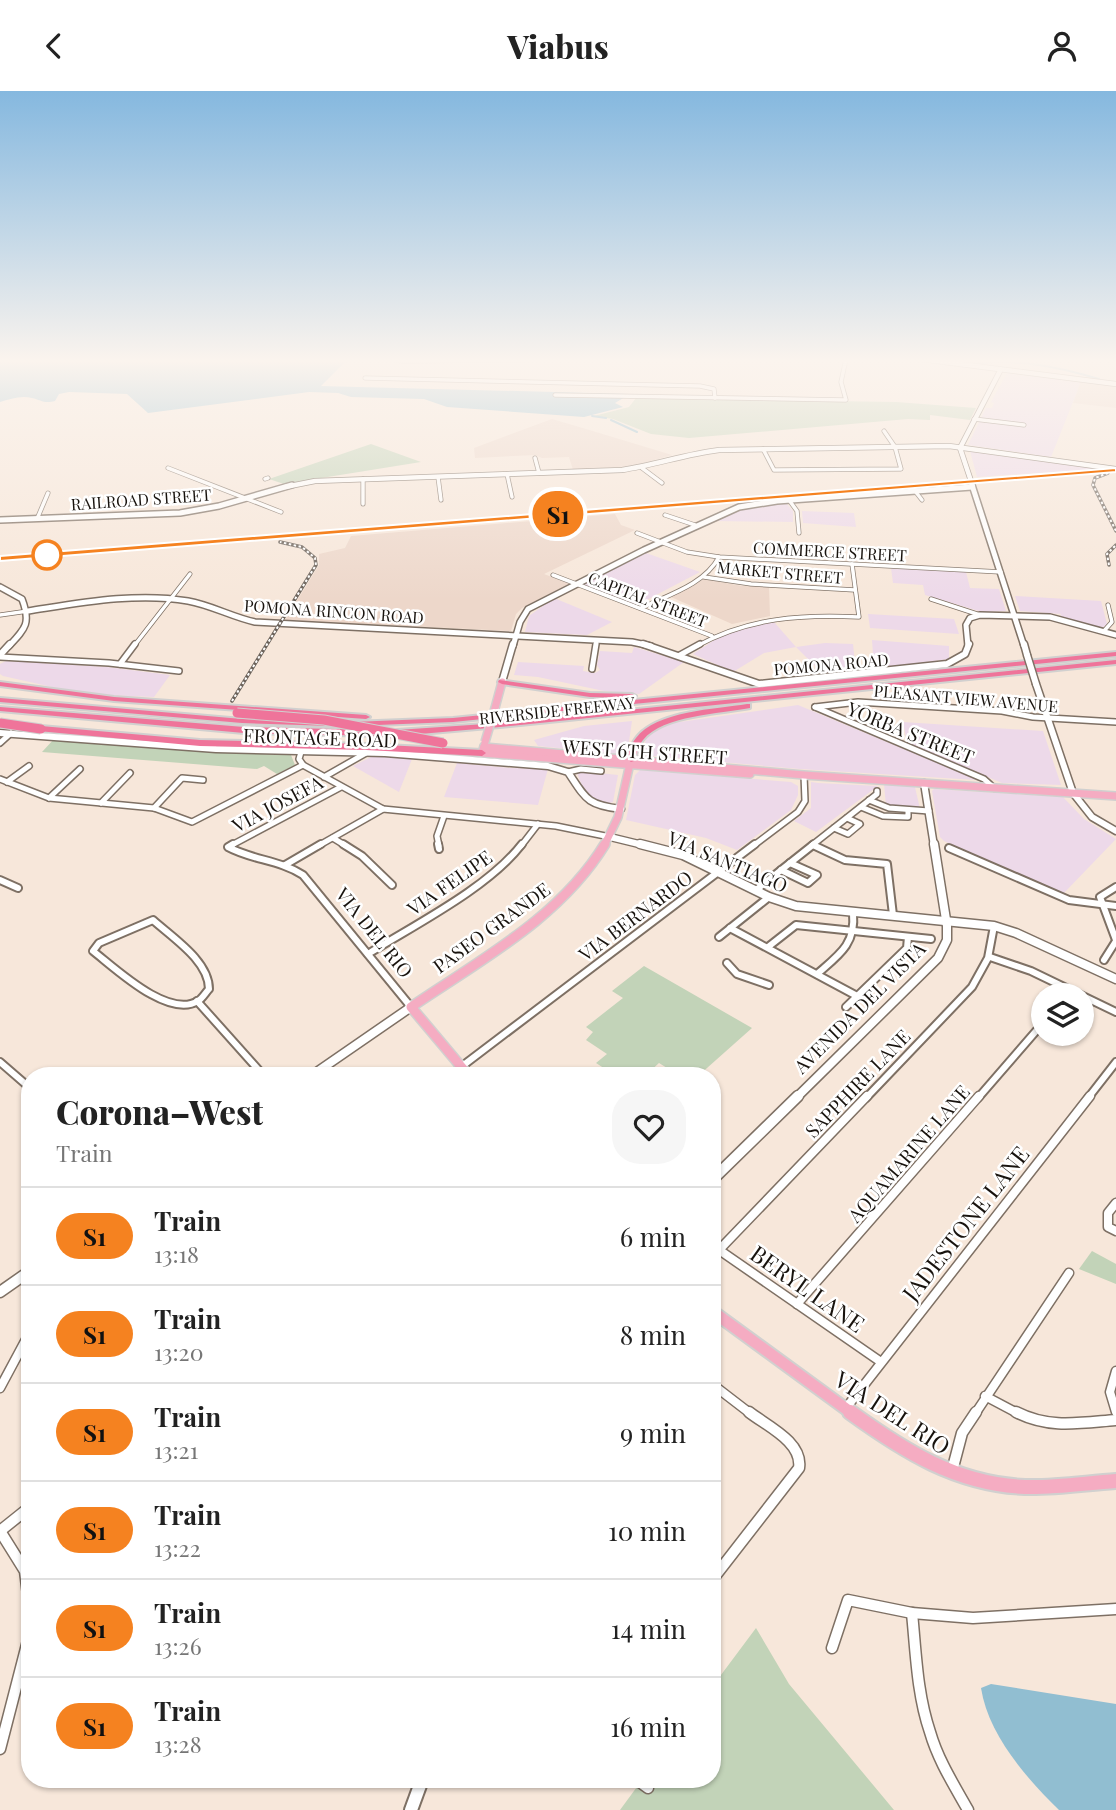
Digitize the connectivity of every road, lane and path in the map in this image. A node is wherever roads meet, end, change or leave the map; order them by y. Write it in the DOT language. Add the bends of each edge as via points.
graph roads {
  1 [pos="890,439"];
  2 [pos="964,439"];
  3 [pos="895,447"];
  4 [pos="960,448"];
  5 [pos="763,449"];
  6 [pos="535,458"];
  7 [pos="168,468"];
  8 [pos="642,468"];
  9 [pos="1116,469"];
  10 [pos="539,473"];
  11 [pos="507,474"];
  12 [pos="438,477"];
  13 [pos="363,479"];
  14 [pos="662,483"];
  15 [pos="972,487"];
  16 [pos="915,491"];
  17 [pos="48,493"];
  18 [pos="512,497"];
  19 [pos="247,498"];
  20 [pos="440,500"];
  21 [pos="789,500"];
  22 [pos="922,500"];
  23 [pos="363,504"];
  24 [pos="281,512"];
  25 [pos="665,515"];
  26 [pos="37,519"];
  27 [pos="0,520"];
  28 [pos="695,526"];
  29 [pos="637,533"];
  30 [pos="799,533"];
  31 [pos="661,542"];
  32 [pos="719,557"];
  33 [pos="852,564"];
  34 [pos="1000,572"];
  35 [pos="190,574"];
  36 [pos="553,575"];
  37 [pos="704,576"];
  38 [pos="576,584"];
  39 [pos="0,587"];
  40 [pos="855,590"];
  41 [pos="171,599"];
  42 [pos="931,599"];
  43 [pos="1108,605"];
  44 [pos="641,608"];
  45 [pos="28,611"];
  46 [pos="0,615"];
  47 [pos="980,615"];
  48 [pos="1015,615"];
  49 [pos="1104,632"];
  50 [pos="1116,635"];
  51 [pos="516,636"];
  52 [pos="712,636"];
  53 [pos="597,640"];
  54 [pos="680,655"];
  55 [pos="0,656"];
  56 [pos="1116,660"];
  57 [pos="120,664"];
  58 [pos="592,669"];
  59 [pos="179,671"];
  60 [pos="502,682"];
  61 [pos="0,684"];
  62 [pos="715,694"];
  63 [pos="0,703"];
  64 [pos="750,705"];
  65 [pos="815,707"];
  66 [pos="0,716"];
  67 [pos="1048,718"];
  68 [pos="453,720"];
  69 [pos="1116,722"];
  70 [pos="0,724"];
  71 [pos="0,733"];
  72 [pos="11,733"];
  73 [pos="336,738"];
  74 [pos="0,743"];
  75 [pos="484,747"];
  76 [pos="302,752"];
  77 [pos="366,753"];
  78 [pos="631,762"];
  79 [pos="303,765"];
  80 [pos="29,766"];
  81 [pos="80,769"];
  82 [pos="601,771"];
  83 [pos="568,772"];
  84 [pos="130,773"];
  85 [pos="804,775"];
  86 [pos="324,777"];
  87 [pos="204,780"];
  88 [pos="3,781"];
  89 [pos="924,783"];
  90 [pos="341,787"];
  91 [pos="993,788"];
  92 [pos="877,791"];
  93 [pos="1073,793"];
  94 [pos="1116,796"];
  95 [pos="49,798"];
  96 [pos="869,800"];
  97 [pos="101,803"];
  98 [pos="861,807"];
  99 [pos="154,808"];
  100 [pos="383,809"];
  101 [pos="621,809"];
  102 [pos="908,810"];
  103 [pos="929,811"];
  104 [pos="444,816"];
  105 [pos="847,818"];
  106 [pos="538,824"];
  107 [pos="834,828"];
  108 [pos="1116,831"];
  109 [pos="610,837"];
  110 [pos="333,838"];
  111 [pos="813,845"];
  112 [pos="228,847"];
  113 [pos="949,848"];
  114 [pos="439,849"];
  115 [pos="790,863"];
  116 [pos="285,865"];
  117 [pos="781,870"];
  118 [pos="718,872"];
  119 [pos="0,880"];
  120 [pos="391,885"];
  121 [pos="1116,887"];
  122 [pos="18,888"];
  123 [pos="755,890"];
  124 [pos="769,897"];
  125 [pos="1102,905"];
  126 [pos="1116,906"];
  127 [pos="853,913"];
  128 [pos="893,915"];
  129 [pos="946,920"];
  130 [pos="1113,923"];
  131 [pos="994,926"];
  132 [pos="730,928"];
  133 [pos="855,933"];
  134 [pos="719,937"];
  135 [pos="908,937"];
  136 [pos="931,939"];
  137 [pos="1116,941"];
  138 [pos="768,947"];
  139 [pos="368,954"];
  140 [pos="990,957"];
  141 [pos="1104,960"];
  142 [pos="727,963"];
  143 [pos="757,971"];
  144 [pos="817,974"];
  145 [pos="1116,979"];
  146 [pos="752,980"];
  147 [pos="1052,983"];
  148 [pos="769,985"];
  149 [pos="857,996"];
  150 [pos="197,1001"];
  151 [pos="1094,1003"];
  152 [pos="411,1007"];
  153 [pos="846,1007"];
  154 [pos="1116,1012"];
  155 [pos="1031,1037"];
  156 [pos="0,1062"];
  157 [pos="1116,1062"];
  158 [pos="256,1067"];
  159 [pos="323,1067"];
  160 [pos="461,1067"];
  161 [pos="21,1080"];
  162 [pos="721,1172"];
  163 [pos="1116,1203"];
  164 [pos="1112,1229"];
  165 [pos="721,1242"];
  166 [pos="721,1251"];
  167 [pos="1069,1272"];
  168 [pos="21,1277"];
  169 [pos="0,1291"];
  170 [pos="797,1304"];
  171 [pos="721,1318"];
  172 [pos="21,1349"];
  173 [pos="881,1362"];
  174 [pos="1116,1371"];
  175 [pos="0,1388"];
  176 [pos="721,1391"];
  177 [pos="985,1397"];
  178 [pos="846,1408"];
  179 [pos="1116,1412"];
  180 [pos="1116,1420"];
  181 [pos="951,1473"];
  182 [pos="1116,1481"];
  183 [pos="21,1514"];
  184 [pos="0,1531"];
  185 [pos="21,1563"];
  186 [pos="721,1569"];
  187 [pos="1116,1609"];
  188 [pos="912,1612"];
  189 [pos="832,1648"];
  190 [pos="21,1664"];
  191 [pos="2,1729"];
  192 [pos="0,1749"];
  193 [pos="419,1788"];
  194 [pos="411,1810"];
  195 [pos="968,1810"];
  1 -- 3 [label="street"];
  2 -- 4 [label="main road"];
  3 -- 4 [label="main road, RAILROAD STREET"];
  3 -- 5 [label="main road, RAILROAD STREET"];
  3 -- 5 [label="street" via="901,469 774,470"];
  4 -- 9 [label="main road, RAILROAD STREET"];
  4 -- 15 [label="main road"];
  5 -- 8 [label="main road, RAILROAD STREET" via="704,451"];
  6 -- 10 [label="street"];
  7 -- 19 [label="street"];
  8 -- 10 [label="main road, RAILROAD STREET"];
  8 -- 14 [label="street"];
  10 -- 11 [label="main road, RAILROAD STREET"];
  11 -- 12 [label="main road, RAILROAD STREET"];
  11 -- 18 [label="street"];
  12 -- 13 [label="main road, RAILROAD STREET"];
  12 -- 20 [label="street"];
  13 -- 19 [label="main road, RAILROAD STREET" via="302,482"];
  13 -- 23 [label="street"];
  15 -- 16 [label="main road"];
  15 -- 34 [label="main road"];
  16 -- 21 [label="main road"];
  16 -- 22 [label="street"];
  17 -- 26 [label="street"];
  19 -- 24 [label="street"];
  19 -- 26 [label="main road, RAILROAD STREET" via="179,512"];
  21 -- 28 [label="main road" via="739,507"];
  21 -- 30 [label="street" via="797,511"];
  25 -- 28 [label="street"];
  26 -- 27 [label="main road, RAILROAD STREET"];
  28 -- 31 [label="main road"];
  29 -- 31 [label="street, COMMERCE STREET"];
  31 -- 32 [label="street, COMMERCE STREET"];
  31 -- 38 [label="main road"];
  32 -- 33 [label="street, COMMERCE STREET"];
  32 -- 37 [label="street"];
  33 -- 34 [label="street, COMMERCE STREET"];
  33 -- 40 [label="street"];
  34 -- 48 [label="main road"];
  35 -- 41 [label="street"];
  36 -- 38 [label="street, CAPITAL STREET"];
  37 -- 40 [label="street, MARKET STREET" via="751,585"];
  37 -- 44 [label="street"];
  38 -- 44 [label="street, CAPITAL STREET"];
  38 -- 51 [label="main road" via="528,609"];
  39 -- 45 [label="main road" via="17,595"];
  40 -- 52 [label="street" via="859,617 784,617"];
  41 -- 45 [label="main road, POMONA RINCON ROAD"];
  41 -- 51 [label="main road, POMONA RINCON ROAD" via="199,603 255,622"];
  41 -- 57 [label="street"];
  42 -- 47 [label="street"];
  43 -- 49 [label="street" via="1112,622"];
  44 -- 52 [label="street, CAPITAL STREET"];
  45 -- 46 [label="street"];
  45 -- 55 [label="main road" via="24,630"];
  47 -- 48 [label="main road"];
  47 -- 54 [label="main road, POMONA ROAD" via="967,622 970,644 963,656 927,669 759,684"];
  48 -- 49 [label="main road" via="1050,617"];
  48 -- 67 [label="main road, bridge"];
  49 -- 50 [label="main road"];
  51 -- 53 [label="main road, POMONA ROAD"];
  51 -- 60 [label="main road"];
  52 -- 54 [label="street"];
  53 -- 54 [label="main road, POMONA ROAD" via="646,644"];
  53 -- 58 [label="street"];
  55 -- 57 [label="street"];
  56 -- 62 [label="highway, RIVERSIDE FREEWAY"];
  56 -- 63 [label="highway" via="409,733 256,731"];
  56 -- 64 [label="highway, RIVERSIDE FREEWAY"];
  57 -- 59 [label="street"];
  60 -- 62 [label="highway" via="611,696"];
  60 -- 75 [label="main road, bridge"];
  61 -- 68 [label="highway" via="114,699"];
  62 -- 68 [label="highway, RIVERSIDE FREEWAY"];
  63 -- 68 [label="highway, RIVERSIDE FREEWAY" via="280,724"];
  63 -- 75 [label="highway, bridge" via="316,719"];
  64 -- 73 [label="highway, RIVERSIDE FREEWAY" via="444,735"];
  64 -- 78 [label="highway" via="654,727 638,741"];
  65 -- 67 [label="street, PLEASANT VIEW AVENUE" via="858,702"];
  65 -- 91 [label="street, YORBA STREET" via="984,779"];
  66 -- 73 [label="highway, RIVERSIDE FREEWAY" via="219,735"];
  67 -- 69 [label="street, PLEASANT VIEW AVENUE"];
  67 -- 93 [label="main road"];
  70 -- 73 [label="highway" via="262,741"];
  70 -- 75 [label="highway, bridge" via="200,743"];
  71 -- 72 [label="main road, FRONTAGE ROAD"];
  72 -- 74 [label="street"];
  72 -- 76 [label="main road, FRONTAGE ROAD"];
  75 -- 78 [label="main road, WEST 6TH STREET"];
  76 -- 77 [label="main road, FRONTAGE ROAD"];
  76 -- 79 [label="street" via="299,759"];
  77 -- 83 [label="main road, FRONTAGE ROAD" via="548,766"];
  77 -- 86 [label="street, VIA JOSEFA"];
  78 -- 85 [label="main road, WEST 6TH STREET"];
  78 -- 101 [label="main road, PASEO GRANDE"];
  79 -- 86 [label="street, VIA SANTIAGO"];
  79 -- 99 [label="street" via="192,822"];
  80 -- 88 [label="street"];
  81 -- 95 [label="street"];
  82 -- 83 [label="street"];
  83 -- 101 [label="main road" via="583,800"];
  84 -- 97 [label="street"];
  85 -- 89 [label="main road, WEST 6TH STREET"];
  85 -- 118 [label="street, VIA BERNARDO" via="803,806"];
  86 -- 90 [label="street, VIA SANTIAGO"];
  87 -- 99 [label="street" via="182,778"];
  88 -- 95 [label="street"];
  89 -- 91 [label="main road, WEST 6TH STREET"];
  89 -- 103 [label="main road, AVENIDA DEL VISTA"];
  90 -- 100 [label="street, VIA SANTIAGO"];
  90 -- 112 [label="street, VIA JOSEFA"];
  91 -- 93 [label="main road, WEST 6TH STREET"];
  92 -- 96 [label="street"];
  93 -- 94 [label="main road, WEST 6TH STREET"];
  93 -- 108 [label="main road" via="1092,817"];
  95 -- 97 [label="street"];
  96 -- 98 [label="street"];
  96 -- 102 [label="street"];
  97 -- 99 [label="street"];
  98 -- 102 [label="street" via="883,816 908,817"];
  98 -- 105 [label="street"];
  100 -- 104 [label="street, VIA SANTIAGO"];
  100 -- 110 [label="street"];
  101 -- 109 [label="main road, PASEO GRANDE"];
  102 -- 103 [label="street"];
  103 -- 129 [label="main road, AVENIDA DEL VISTA"];
  104 -- 106 [label="street, VIA SANTIAGO"];
  104 -- 114 [label="street"];
  105 -- 107 [label="street"];
  105 -- 107 [label="street" via="860,824 848,834"];
  106 -- 109 [label="street, VIA SANTIAGO"];
  106 -- 139 [label="street, VIA FELIPE" via="512,857 461,896"];
  107 -- 111 [label="street"];
  109 -- 118 [label="main road, VIA SANTIAGO" via="675,852"];
  109 -- 152 [label="main road, PASEO GRANDE" via="588,870 557,902"];
  110 -- 116 [label="street"];
  110 -- 120 [label="street" via="362,856"];
  111 -- 115 [label="street"];
  111 -- 128 [label="street" via="845,860 887,864"];
  112 -- 116 [label="street, VIA DEL RIO" via="242,856"];
  113 -- 125 [label="street" via="1069,900"];
  115 -- 117 [label="street"];
  115 -- 117 [label="street" via="817,875 808,883"];
  116 -- 139 [label="street, VIA DEL RIO" via="303,875"];
  117 -- 123 [label="street"];
  118 -- 123 [label="main road, VIA SANTIAGO"];
  118 -- 160 [label="street, VIA BERNARDO"];
  119 -- 122 [label="street"];
  121 -- 125 [label="street" via="1100,896"];
  123 -- 124 [label="main road, VIA SANTIAGO"];
  124 -- 127 [label="main road, VIA SANTIAGO" via="808,908"];
  124 -- 132 [label="street"];
  125 -- 126 [label="street"];
  125 -- 130 [label="street"];
  127 -- 128 [label="main road, VIA SANTIAGO"];
  127 -- 133 [label="street"];
  128 -- 129 [label="main road, VIA SANTIAGO"];
  129 -- 131 [label="main road, VIA SANTIAGO"];
  129 -- 162 [label="main road, AVENIDA DEL VISTA" via="947,940 938,958"];
  130 -- 137 [label="street"];
  131 -- 140 [label="street, SAPPHIRE LANE"];
  131 -- 145 [label="main road, VIA SANTIAGO"];
  132 -- 134 [label="street"];
  132 -- 138 [label="street"];
  133 -- 135 [label="street"];
  133 -- 138 [label="street" via="796,925"];
  133 -- 144 [label="street" via="852,942"];
  135 -- 136 [label="street"];
  135 -- 149 [label="street" via="906,949"];
  137 -- 141 [label="street"];
  138 -- 144 [label="street"];
  139 -- 152 [label="street, VIA DEL RIO"];
  140 -- 147 [label="street"];
  140 -- 165 [label="street, SAPPHIRE LANE" via="972,987"];
  142 -- 146 [label="street" via="737,975"];
  143 -- 146 [label="street"];
  144 -- 149 [label="street"];
  146 -- 148 [label="street"];
  149 -- 153 [label="street"];
  150 -- 150 [label="street" via="209,989 209,978 192,955 153,921 93,948 161,1002"];
  150 -- 158 [label="street"];
  151 -- 154 [label="street"];
  152 -- 159 [label="main road, PASEO GRANDE"];
  152 -- 160 [label="main road, VIA DEL RIO"];
  155 -- 170 [label="street, AQUAMARINE LANE"];
  156 -- 161 [label="street"];
  157 -- 173 [label="street, JADESTONE LANE"];
  163 -- 164 [label="street" via="1108,1213"];
  166 -- 170 [label="street, BERYL LANE"];
  167 -- 177 [label="street"];
  168 -- 169 [label="main road"];
  170 -- 173 [label="street, BERYL LANE"];
  171 -- 178 [label="main road, VIA DEL RIO"];
  172 -- 175 [label="street"];
  173 -- 178 [label="street, JADESTONE LANE"];
  174 -- 179 [label="street" via="1110,1389"];
  176 -- 186 [label="street" via="800,1454 797,1472"];
  177 -- 180 [label="street" via="1035,1422"];
  177 -- 181 [label="street" via="962,1433"];
  178 -- 181 [label="main road, VIA DEL RIO" via="905,1450"];
  181 -- 182 [label="main road, VIA DEL RIO" via="1028,1487"];
  183 -- 184 [label="street"];
  184 -- 185 [label="street"];
  187 -- 188 [label="street" via="973,1618"];
  188 -- 189 [label="street" via="848,1600"];
  188 -- 195 [label="street" via="928,1726"];
  190 -- 191 [label="street"];
  191 -- 192 [label="street"];
  193 -- 194 [label="main road"];
}
